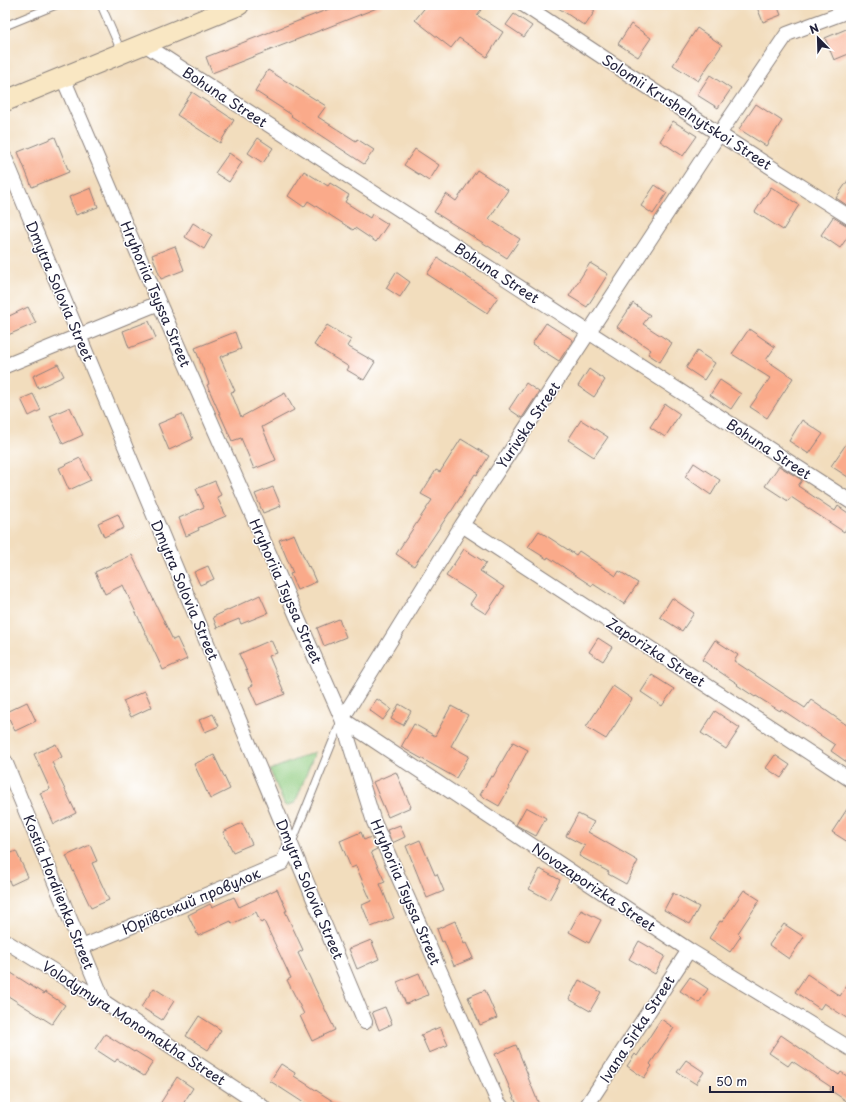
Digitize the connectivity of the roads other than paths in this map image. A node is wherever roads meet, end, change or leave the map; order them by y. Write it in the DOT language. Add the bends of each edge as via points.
graph roads {
  1 [pos="56,5"];
  2 [pos="101,5"];
  3 [pos="239,5"];
  4 [pos="524,5"];
  5 [pos="851,10"];
  6 [pos="5,26"];
  7 [pos="144,44"];
  8 [pos="122,54"];
  9 [pos="63,78"];
  10 [pos="5,101"];
  11 [pos="719,134"];
  12 [pos="5,158"];
  13 [pos="851,218"];
  14 [pos="159,303"];
  15 [pos="589,332"];
  16 [pos="79,336"];
  17 [pos="5,366"];
  18 [pos="851,502"];
  19 [pos="462,525"];
  20 [pos="342,719"];
  21 [pos="5,761"];
  22 [pos="851,780"];
  23 [pos="292,844"];
  24 [pos="5,941"];
  25 [pos="82,947"];
  26 [pos="689,950"];
  27 [pos="104,1002"];
  28 [pos="365,1022"];
  29 [pos="851,1049"];
  30 [pos="263,1107"];
  31 [pos="502,1107"];
  32 [pos="586,1107"];
  1 -- 6 [label="lane"];
  2 -- 8 [label="lane"];
  3 -- 7 [label="main road"];
  4 -- 11 [label="street, Solomii Krushelnytskoi Street"];
  5 -- 11 [label="street, Yurivska Street" via="787,34"];
  7 -- 8 [label="main road"];
  7 -- 15 [label="street, Bohuna Street"];
  8 -- 9 [label="main road"];
  9 -- 10 [label="main road"];
  9 -- 14 [label="street, Hryhoriia Tsyssa Street"];
  11 -- 13 [label="street, Solomii Krushelnytskoi Street"];
  11 -- 15 [label="street, Yurivska Street"];
  12 -- 16 [label="street, Dmytra Solovia Street"];
  14 -- 16 [label="street"];
  14 -- 20 [label="street, Hryhoriia Tsyssa Street"];
  15 -- 18 [label="street, Bohuna Street"];
  15 -- 19 [label="street, Yurivska Street"];
  16 -- 17 [label="street"];
  16 -- 23 [label="street, Dmytra Solovia Street"];
  19 -- 20 [label="street, Yurivska Street"];
  19 -- 22 [label="street, Zaporizka Street"];
  20 -- 23 [label="lane"];
  20 -- 26 [label="street, Novozaporizka Street"];
  20 -- 31 [label="street, Hryhoriia Tsyssa Street" via="374,822"];
  21 -- 25 [label="street, Kostia Hordiienka Street"];
  23 -- 25 [label="street, Юріївський провулок" via="282,863"];
  23 -- 28 [label="street, Dmytra Solovia Street"];
  24 -- 27 [label="street, Volodymyra Monomakha Street"];
  25 -- 27 [label="street, Kostia Hordiienka Street"];
  26 -- 29 [label="street, Novozaporizka Street"];
  26 -- 32 [label="street, Ivana Sirka Street"];
  27 -- 30 [label="street, Volodymyra Monomakha Street"];
}
